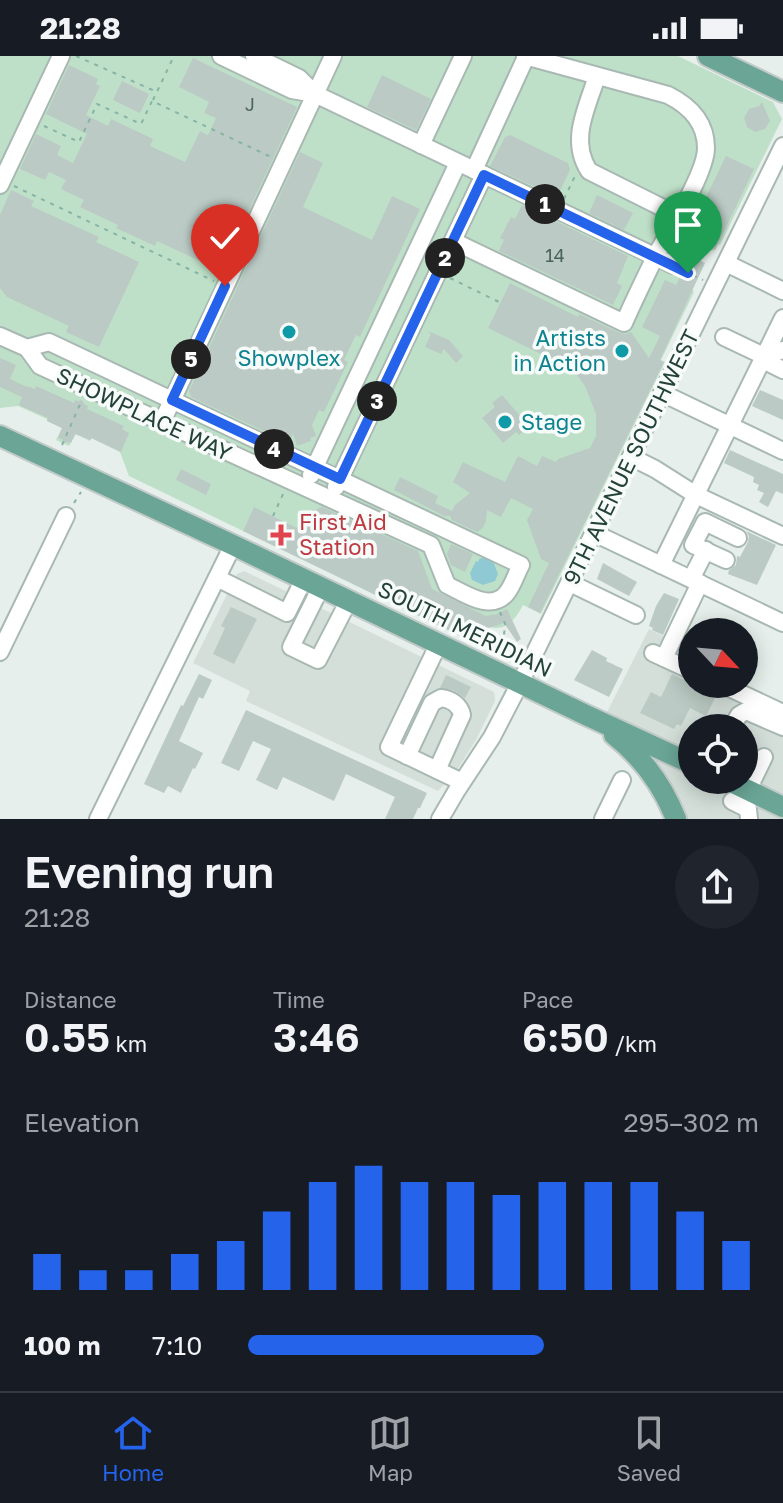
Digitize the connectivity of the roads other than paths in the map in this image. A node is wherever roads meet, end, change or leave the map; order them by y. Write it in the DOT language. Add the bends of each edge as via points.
graph roads {
  1 [pos="61,56"];
  2 [pos="221,56"];
  3 [pos="254,56"];
  4 [pos="295,56"];
  5 [pos="333,56"];
  6 [pos="463,56"];
  7 [pos="526,56"];
  8 [pos="708,56"];
  9 [pos="597,76"];
  10 [pos="285,79"];
  11 [pos="783,92"];
  12 [pos="315,94"];
  13 [pos="421,145"];
  14 [pos="783,146"];
  15 [pos="458,163"];
  16 [pos="479,173"];
  17 [pos="3,174"];
  18 [pos="677,215"];
  19 [pos="453,241"];
  20 [pos="655,257"];
  21 [pos="726,263"];
  22 [pos="673,265"];
  23 [pos="783,291"];
  24 [pos="783,318"];
  25 [pos="0,336"];
  26 [pos="724,337"];
  27 [pos="27,348"];
  28 [pos="782,348"];
  29 [pos="764,358"];
  30 [pos="783,370"];
  31 [pos="662,393"];
  32 [pos="172,400"];
  33 [pos="162,422"];
  34 [pos="730,426"];
  35 [pos="0,436"];
  36 [pos="783,451"];
  37 [pos="631,457"];
  38 [pos="314,467"];
  39 [pos="340,479"];
  40 [pos="297,484"];
  41 [pos="696,495"];
  42 [pos="331,499"];
  43 [pos="66,516"];
  44 [pos="594,533"];
  45 [pos="783,536"];
  46 [pos="738,538"];
  47 [pos="233,545"];
  48 [pos="706,550"];
  49 [pos="726,560"];
  50 [pos="661,565"];
  51 [pos="217,578"];
  52 [pos="696,581"];
  53 [pos="312,583"];
  54 [pos="570,583"];
  55 [pos="349,600"];
  56 [pos="636,615"];
  57 [pos="783,623"];
  58 [pos="439,643"];
  59 [pos="0,652"];
  60 [pos="678,664"];
  61 [pos="520,683"];
  62 [pos="743,698"];
  63 [pos="758,715"];
  64 [pos="588,716"];
  65 [pos="782,722"];
  66 [pos="407,756"];
  67 [pos="764,757"];
  68 [pos="678,758"];
  69 [pos="437,770"];
  70 [pos="622,780"];
  71 [pos="462,782"];
  72 [pos="740,795"];
  73 [pos="783,807"];
  74 [pos="98,819"];
  75 [pos="440,819"];
  76 [pos="603,819"];
  77 [pos="676,819"];
  78 [pos="749,819"];
  1 -- 17 [label="street"];
  2 -- 10 [label="street"];
  3 -- 10 [label="street"];
  4 -- 10 [label="street"];
  5 -- 12 [label="street"];
  6 -- 13 [label="street"];
  7 -- 9 [label="street"];
  7 -- 16 [label="street"];
  8 -- 11 [label="main road"];
  9 -- 18 [label="street" via="579,137 583,161 589,171"];
  9 -- 18 [label="street" via="668,95 696,116 706,149"];
  10 -- 12 [label="street" via="292,90"];
  12 -- 13 [label="street"];
  12 -- 32 [label="street"];
  13 -- 15 [label="street"];
  14 -- 21 [label="street, 9TH AVENUE SOUTHWEST"];
  15 -- 16 [label="street"];
  15 -- 38 [label="street"];
  16 -- 19 [label="street"];
  16 -- 20 [label="street"];
  18 -- 20 [label="street"];
  19 -- 20 [label="street" via="624,323"];
  19 -- 39 [label="street"];
  20 -- 22 [label="street"];
  21 -- 23 [label="street"];
  21 -- 31 [label="street, 9TH AVENUE SOUTHWEST"];
  24 -- 29 [label="street"];
  25 -- 27 [label="street, SHOWPLACE WAY"];
  26 -- 29 [label="street"];
  27 -- 32 [label="street, SHOWPLACE WAY" via="49,342"];
  27 -- 33 [label="street, SHOWPLACE WAY" via="40,366"];
  28 -- 29 [label="street"];
  29 -- 30 [label="street"];
  29 -- 34 [label="street"];
  31 -- 34 [label="street"];
  31 -- 37 [label="street, 9TH AVENUE SOUTHWEST"];
  32 -- 33 [label="street"];
  32 -- 38 [label="street, SHOWPLACE WAY"];
  33 -- 40 [label="street, SHOWPLACE WAY"];
  34 -- 36 [label="street"];
  34 -- 41 [label="street"];
  35 -- 47 [label="main road, SOUTH MERIDIAN"];
  37 -- 41 [label="street"];
  37 -- 44 [label="street, 9TH AVENUE SOUTHWEST"];
  38 -- 39 [label="street, SHOWPLACE WAY"];
  38 -- 40 [label="street"];
  39 -- 42 [label="street"];
  39 -- 42 [label="street, SHOWPLACE WAY" via="521,565 507,593 482,601 447,585 431,545"];
  40 -- 42 [label="street, SHOWPLACE WAY"];
  41 -- 45 [label="street"];
  41 -- 50 [label="street"];
  43 -- 59 [label="street"];
  44 -- 50 [label="street"];
  44 -- 54 [label="street, 9TH AVENUE SOUTHWEST"];
  46 -- 48 [label="street" via="705,522 693,545"];
  47 -- 51 [label="street"];
  47 -- 53 [label="main road, SOUTH MERIDIAN"];
  48 -- 49 [label="street"];
  48 -- 52 [label="street"];
  50 -- 52 [label="street"];
  51 -- 53 [label="street" via="287,613"];
  51 -- 74 [label="street"];
  52 -- 57 [label="street"];
  52 -- 60 [label="street" via="658,655"];
  53 -- 55 [label="main road, SOUTH MERIDIAN"];
  53 -- 55 [label="street" via="291,647 318,660"];
  54 -- 56 [label="street"];
  54 -- 61 [label="street, 9TH AVENUE SOUTHWEST"];
  55 -- 58 [label="main road, SOUTH MERIDIAN"];
  58 -- 61 [label="main road, SOUTH MERIDIAN"];
  58 -- 66 [label="street" via="389,747"];
  61 -- 64 [label="main road, SOUTH MERIDIAN"];
  61 -- 71 [label="street, 9TH AVENUE SOUTHWEST"];
  62 -- 65 [label="street"];
  63 -- 65 [label="street"];
  64 -- 68 [label="main road, SOUTH MERIDIAN"];
  64 -- 77 [label="main road" via="640,759"];
  66 -- 69 [label="street"];
  66 -- 69 [label="street" via="432,703 445,698 462,715"];
  67 -- 72 [label="street"];
  69 -- 71 [label="street"];
  70 -- 76 [label="street"];
  71 -- 75 [label="street, 9TH AVENUE SOUTHWEST"];
  72 -- 73 [label="main road"];
  72 -- 78 [label="street"];
}
